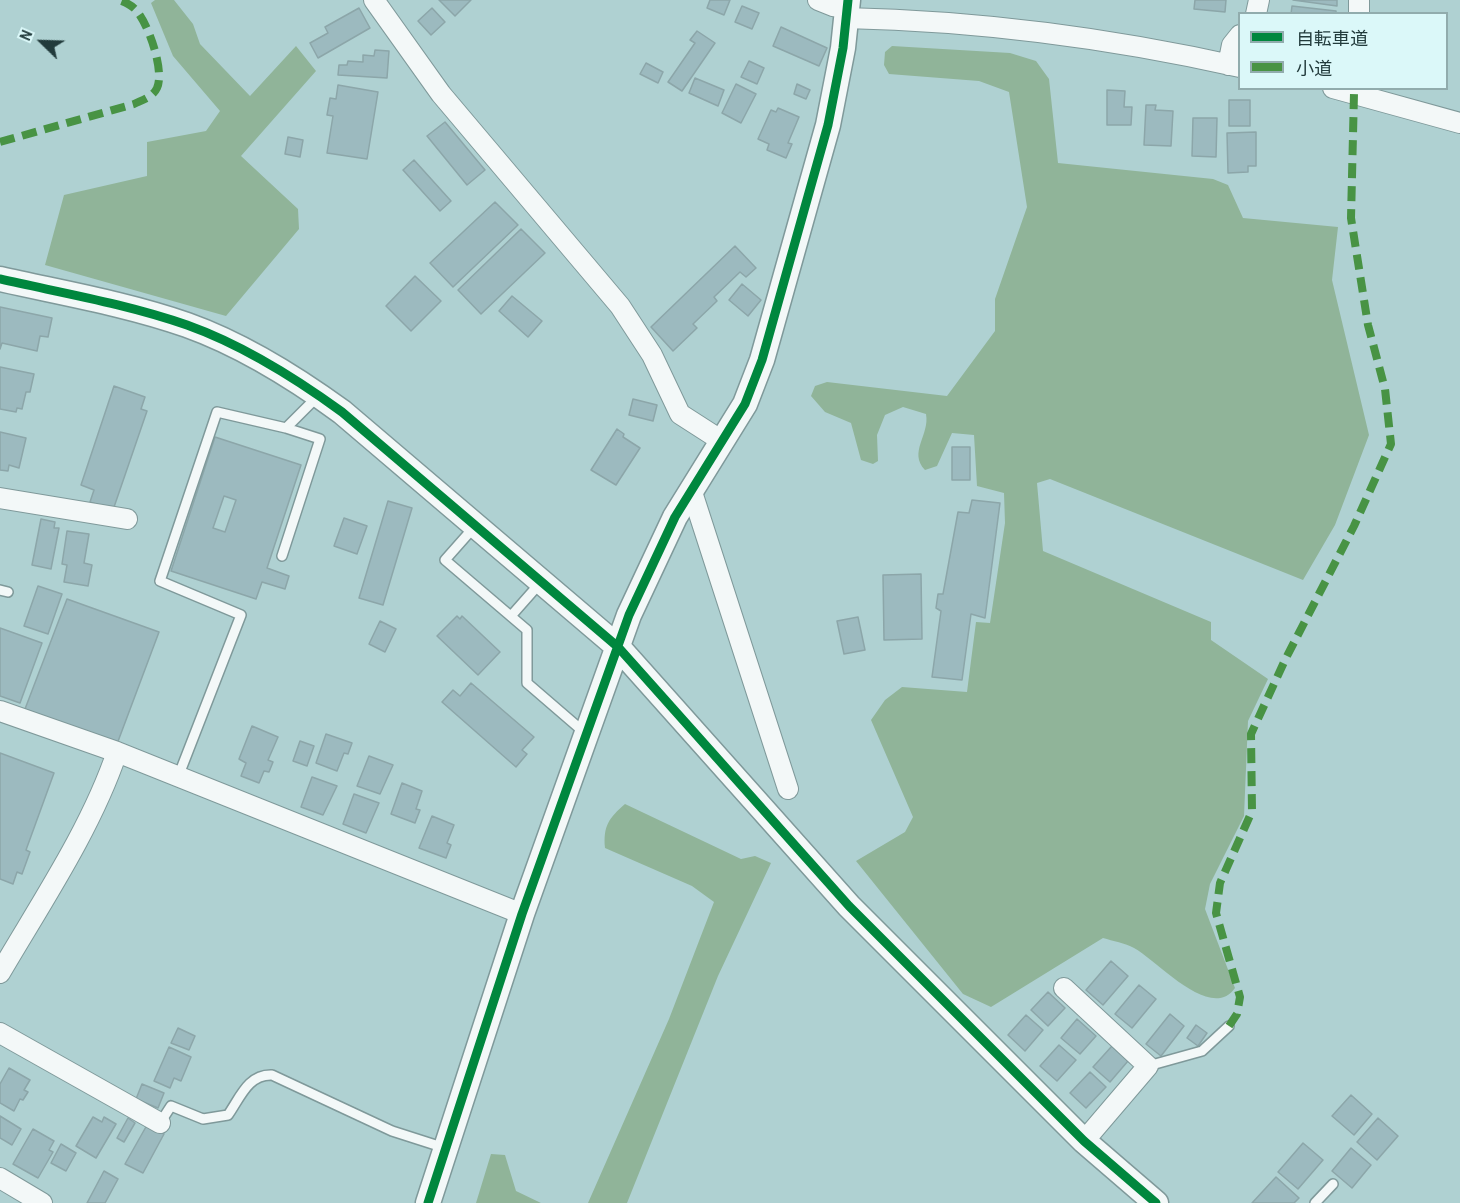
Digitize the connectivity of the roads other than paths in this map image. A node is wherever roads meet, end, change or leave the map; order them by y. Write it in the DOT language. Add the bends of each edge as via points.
graph roads {
  1 [pos="374,0"];
  2 [pos="818,0"];
  3 [pos="848,9"];
  4 [pos="1238,37"];
  5 [pos="1234,66"];
  6 [pos="1354,91"];
  7 [pos="1460,123"];
  8 [pos="0,279"];
  9 [pos="319,395"];
  10 [pos="286,428"];
  11 [pos="722,441"];
  12 [pos="691,489"];
  13 [pos="0,498"];
  14 [pos="127,519"];
  15 [pos="477,524"];
  16 [pos="282,556"];
  17 [pos="542,581"];
  18 [pos="511,616"];
  19 [pos="618,647"];
  20 [pos="0,711"];
  21 [pos="586,734"];
  22 [pos="117,752"];
  23 [pos="178,777"];
  24 [pos="788,789"];
  25 [pos="522,914"];
  26 [pos="0,973"];
  27 [pos="1064,988"];
  28 [pos="1229,1026"];
  29 [pos="0,1033"];
  30 [pos="1148,1066"];
  31 [pos="160,1123"];
  32 [pos="1084,1141"];
  33 [pos="445,1148"];
  34 [pos="0,1178"];
  35 [pos="1333,1184"];
  36 [pos="42,1203"];
  37 [pos="428,1203"];
  38 [pos="1156,1203"];
  39 [pos="1315,1203"];
  1 -- 11 [label="street" via="441,94 620,306 652,355 680,414"];
  2 -- 3 [label="street"];
  3 -- 5 [label="street" via="908,20 1013,30"];
  3 -- 11 [label="street" via="828,125 779,304 745,404"];
  4 -- 5 [label="street" via="1232,45"];
  6 -- 7 [label="street"];
  8 -- 9 [label="street" via="188,325 241,348"];
  9 -- 10 [label="lane"];
  9 -- 15 [label="street"];
  10 -- 16 [label="lane" via="320,439"];
  10 -- 23 [label="lane" via="217,412 160,582 241,615"];
  11 -- 12 [label="street"];
  12 -- 19 [label="street" via="659,550"];
  12 -- 24 [label="street"];
  13 -- 14 [label="street"];
  15 -- 17 [label="street"];
  15 -- 18 [label="lane" via="445,560"];
  17 -- 18 [label="lane"];
  17 -- 19 [label="street"];
  18 -- 21 [label="lane" via="527,630 527,683"];
  19 -- 21 [label="street"];
  19 -- 32 [label="street" via="849,906"];
  20 -- 22 [label="street"];
  21 -- 25 [label="street"];
  22 -- 23 [label="street"];
  22 -- 26 [label="street" via="107,780 46,896"];
  23 -- 25 [label="street"];
  25 -- 33 [label="street"];
  27 -- 30 [label="street"];
  28 -- 30 [label="lane" via="1202,1051"];
  29 -- 31 [label="street"];
  30 -- 32 [label="street"];
  31 -- 33 [label="lane" via="171,1106 203,1119 228,1115 252,1078 261,1074 272,1075 392,1131"];
  32 -- 38 [label="street"];
  33 -- 37 [label="street"];
  34 -- 36 [label="street"];
  35 -- 39 [label="lane"];
}
